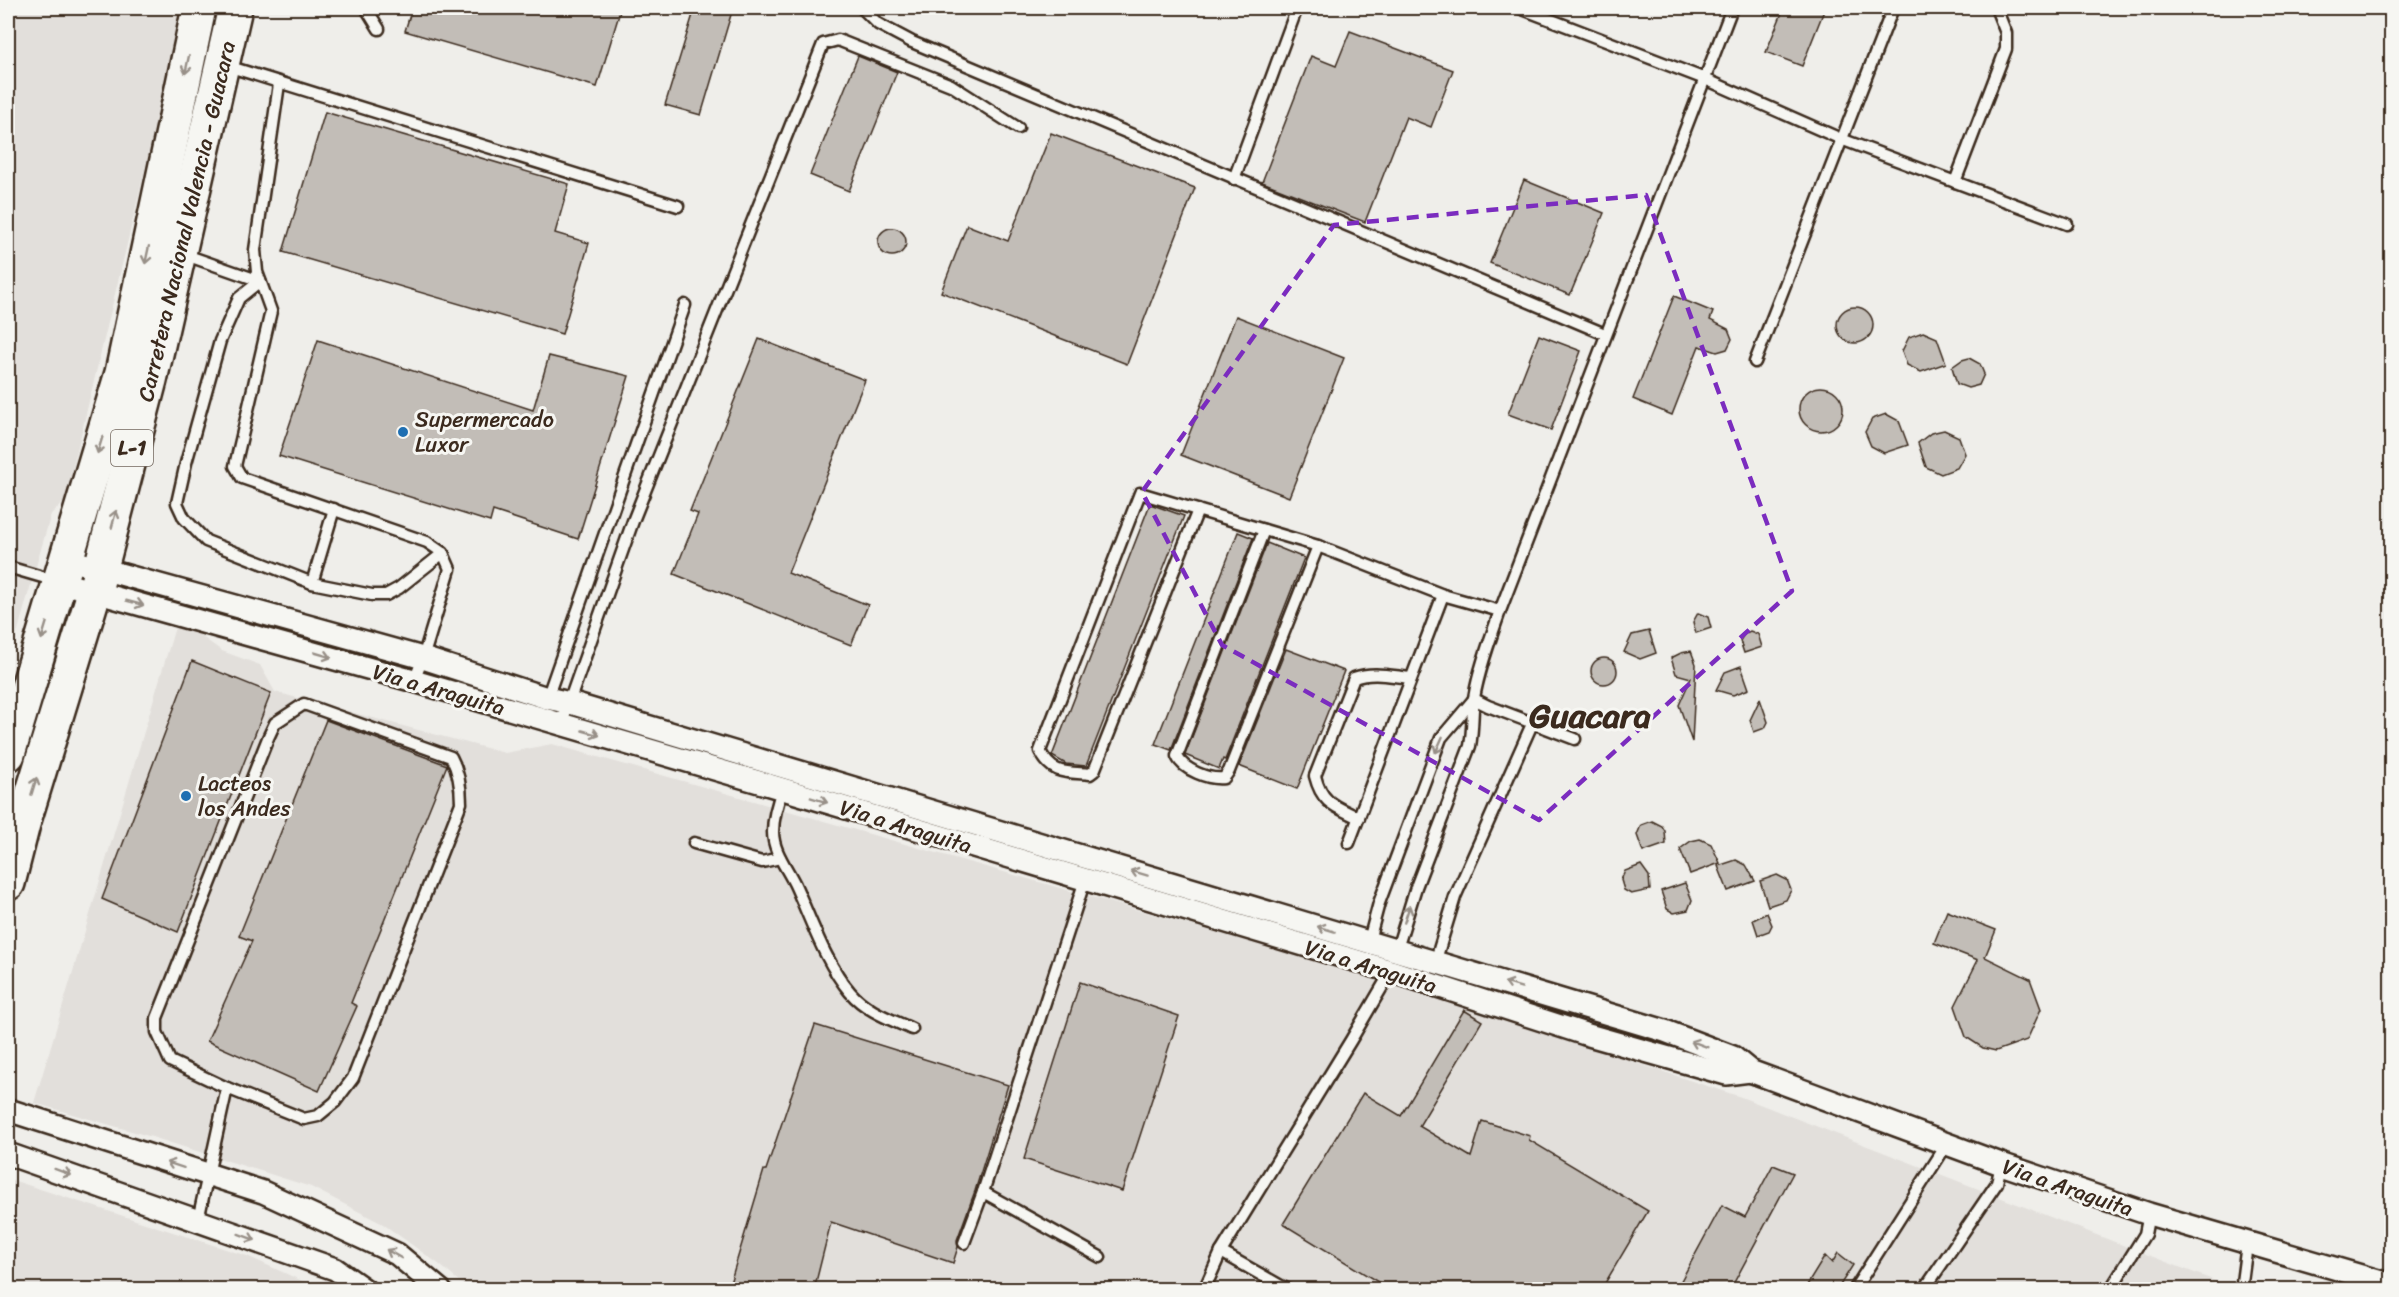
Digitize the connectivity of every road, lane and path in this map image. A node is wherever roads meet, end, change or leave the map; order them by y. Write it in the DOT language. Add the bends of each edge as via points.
graph roads {
  1 [pos="199,8"];
  2 [pos="235,8"];
  3 [pos="366,8"];
  4 [pos="862,8"];
  5 [pos="1297,8"];
  6 [pos="1520,8"];
  7 [pos="1732,8"];
  8 [pos="1893,8"];
  9 [pos="1996,8"];
  10 [pos="379,29"];
  11 [pos="221,64"];
  12 [pos="1705,79"];
  13 [pos="279,84"];
  14 [pos="1018,128"];
  15 [pos="1841,139"];
  16 [pos="1234,179"];
  17 [pos="1955,182"];
  18 [pos="678,206"];
  19 [pos="2067,224"];
  20 [pos="180,253"];
  21 [pos="260,281"];
  22 [pos="685,305"];
  23 [pos="1605,334"];
  24 [pos="1755,362"];
  25 [pos="334,509"];
  26 [pos="1198,510"];
  27 [pos="1264,530"];
  28 [pos="1318,546"];
  29 [pos="443,553"];
  30 [pos="8,567"];
  31 [pos="62,571"];
  32 [pos="98,580"];
  33 [pos="312,583"];
  34 [pos="1443,595"];
  35 [pos="1500,611"];
  36 [pos="423,658"];
  37 [pos="1411,678"];
  38 [pos="414,681"];
  39 [pos="547,698"];
  40 [pos="1474,699"];
  41 [pos="570,703"];
  42 [pos="538,718"];
  43 [pos="1532,723"];
  44 [pos="561,725"];
  45 [pos="1575,739"];
  46 [pos="8,754"];
  47 [pos="792,768"];
  48 [pos="783,789"];
  49 [pos="1359,818"];
  50 [pos="694,843"];
  51 [pos="1349,843"];
  52 [pos="780,858"];
  53 [pos="1088,869"];
  54 [pos="8,883"];
  55 [pos="1368,942"];
  56 [pos="1394,961"];
  57 [pos="1435,962"];
  58 [pos="1363,964"];
  59 [pos="1430,984"];
  60 [pos="912,1029"];
  61 [pos="1750,1071"];
  62 [pos="227,1088"];
  63 [pos="8,1110"];
  64 [pos="1947,1144"];
  65 [pos="8,1154"];
  66 [pos="2001,1164"];
  67 [pos="208,1176"];
  68 [pos="983,1192"];
  69 [pos="2149,1214"];
  70 [pos="198,1220"];
  71 [pos="964,1243"];
  72 [pos="2247,1244"];
  73 [pos="1221,1252"];
  74 [pos="1100,1257"];
  75 [pos="2391,1285"];
  76 [pos="365,1290"];
  77 [pos="440,1290"];
  78 [pos="1204,1290"];
  79 [pos="1288,1290"];
  80 [pos="1854,1290"];
  81 [pos="1924,1290"];
  82 [pos="2110,1290"];
  83 [pos="2241,1290"];
  1 -- 31 [label="main road, Carretera Nacional Valencia - Guacara / L-1, one-way" via="122,374"];
  2 -- 11 [label="main road, Carretera Nacional Valencia - Guacara / L-1"];
  3 -- 10 [label="lane"];
  4 -- 16 [label="lane" via="878,24 912,42"];
  5 -- 16 [label="lane"];
  6 -- 12 [label="lane"];
  7 -- 12 [label="lane"];
  8 -- 15 [label="lane"];
  9 -- 17 [label="lane" via="2006,33 2006,49"];
  11 -- 13 [label="lane"];
  11 -- 20 [label="main road, Carretera Nacional Valencia - Guacara / L-1"];
  12 -- 15 [label="lane"];
  12 -- 23 [label="lane"];
  13 -- 18 [label="lane"];
  13 -- 21 [label="lane" via="255,250"];
  14 -- 41 [label="lane" via="951,85 838,40 823,44 633,521"];
  15 -- 17 [label="lane"];
  15 -- 24 [label="lane"];
  16 -- 23 [label="lane"];
  17 -- 19 [label="lane"];
  20 -- 21 [label="lane"];
  32 -- 20 [label="main road, Carretera Nacional Valencia - Guacara / L-1, one-way"];
  21 -- 25 [label="lane" via="271,310 235,466 242,478"];
  21 -- 33 [label="lane" via="239,298 220,341 177,503 184,518 206,541"];
  22 -- 39 [label="lane"];
  23 -- 35 [label="lane"];
  25 -- 29 [label="lane" via="428,542"];
  25 -- 33 [label="lane"];
  26 -- 26 [label="lane" via="1140,493 1040,751 1047,764 1062,771 1094,771"];
  26 -- 27 [label="lane"];
  27 -- 28 [label="lane"];
  27 -- 28 [label="lane" via="1177,756 1190,770 1218,779 1229,771"];
  28 -- 34 [label="lane"];
  29 -- 33 [label="lane" via="386,594 372,595"];
  29 -- 36 [label="lane" via="450,569"];
  30 -- 31 [label="lane"];
  31 -- 32 [label="street, Via a Araguita"];
  31 -- 46 [label="main road, Carretera Nacional Valencia - Guacara / L-1, one-way"];
  32 -- 36 [label="street, Via a Araguita"];
  32 -- 38 [label="street, Via a Araguita, one-way"];
  54 -- 32 [label="main road, Carretera Nacional Valencia - Guacara / L-1, one-way" via="22,824"];
  34 -- 35 [label="lane"];
  34 -- 37 [label="lane"];
  35 -- 40 [label="lane"];
  36 -- 38 [label="lane"];
  36 -- 39 [label="street, Via a Araguita"];
  37 -- 49 [label="lane"];
  37 -- 49 [label="lane" via="1364,674 1354,678 1315,776 1319,793"];
  38 -- 42 [label="street, Via a Araguita"];
  39 -- 41 [label="street, Via a Araguita"];
  39 -- 42 [label="lane"];
  40 -- 43 [label="lane"];
  40 -- 55 [label="lane, one-way" via="1441,738"];
  56 -- 40 [label="lane, one-way" via="1416,887 1470,746"];
  41 -- 44 [label="lane"];
  41 -- 47 [label="street, Via a Araguita"];
  42 -- 44 [label="street, Via a Araguita"];
  43 -- 45 [label="lane"];
  43 -- 57 [label="lane" via="1455,897"];
  44 -- 48 [label="street, Via a Araguita, one-way"];
  47 -- 48 [label="lane"];
  47 -- 53 [label="street, Via a Araguita"];
  48 -- 52 [label="lane" via="773,833"];
  48 -- 53 [label="street, Via a Araguita, one-way"];
  49 -- 51 [label="lane"];
  50 -- 52 [label="lane" via="762,862"];
  52 -- 60 [label="lane" via="849,992 868,1009"];
  55 -- 53 [label="street, Via a Araguita, one-way"];
  53 -- 58 [label="street, Via a Araguita"];
  53 -- 68 [label="lane"];
  55 -- 56 [label="street, Via a Araguita"];
  55 -- 58 [label="lane"];
  56 -- 57 [label="street, Via a Araguita"];
  56 -- 58 [label="street, Via a Araguita"];
  56 -- 59 [label="street, Via a Araguita"];
  56 -- 73 [label="lane"];
  57 -- 59 [label="lane"];
  61 -- 57 [label="street, Via a Araguita, one-way" via="1733,1057 1665,1031"];
  59 -- 61 [label="street, Via a Araguita" via="1726,1074"];
  61 -- 64 [label="street, Via a Araguita"];
  62 -- 62 [label="lane" via="304,1119 327,1109 352,1078 461,803 458,770 451,757 304,704 275,723 157,1018 157,1032 170,1061"];
  62 -- 67 [label="lane"];
  67 -- 63 [label="street, one-way"];
  64 -- 66 [label="street, Via a Araguita"];
  64 -- 80 [label="lane"];
  65 -- 70 [label="street, one-way"];
  66 -- 69 [label="street, Via a Araguita"];
  66 -- 81 [label="lane" via="1997,1183"];
  67 -- 70 [label="lane"];
  77 -- 67 [label="street, one-way" via="398,1254 263,1192"];
  68 -- 71 [label="lane"];
  68 -- 74 [label="lane"];
  69 -- 72 [label="street, Via a Araguita"];
  69 -- 82 [label="lane" via="2145,1234"];
  70 -- 76 [label="street, one-way" via="335,1269"];
  72 -- 75 [label="street, Via a Araguita"];
  72 -- 83 [label="lane"];
  73 -- 78 [label="lane"];
  73 -- 79 [label="lane"];
}
